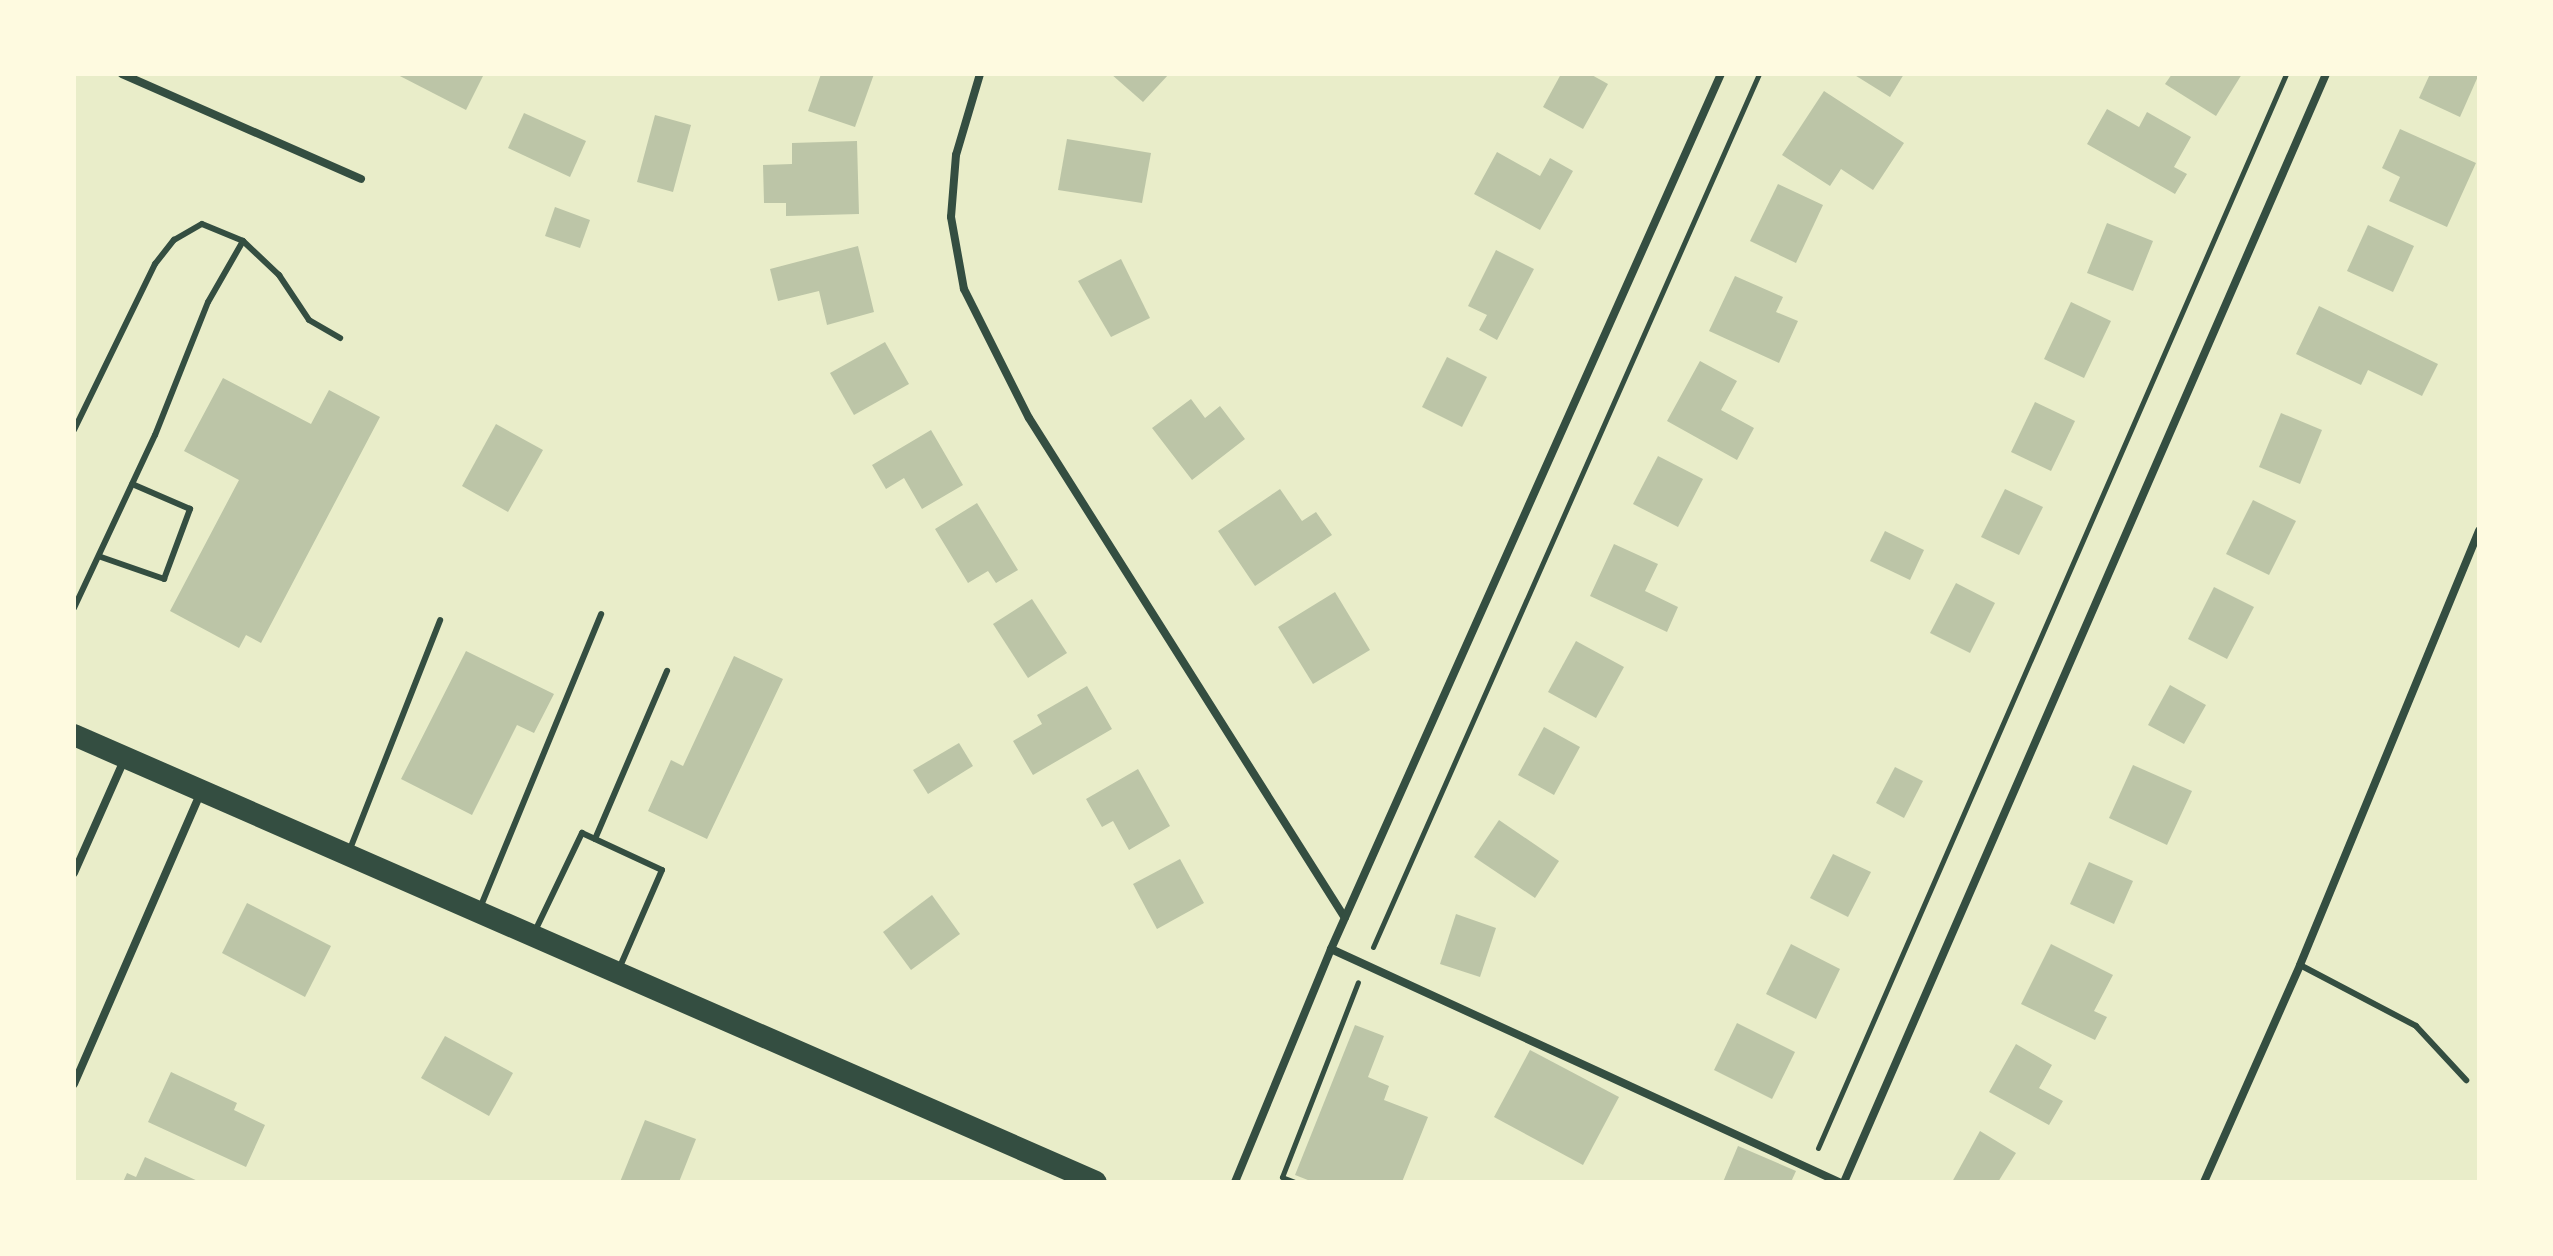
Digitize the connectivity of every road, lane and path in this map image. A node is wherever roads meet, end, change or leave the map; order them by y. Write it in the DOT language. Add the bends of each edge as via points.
graph roads {
  1 [pos="122,74"];
  2 [pos="980,74"];
  3 [pos="1721,74"];
  4 [pos="1759,74"];
  5 [pos="2286,74"];
  6 [pos="2326,74"];
  7 [pos="361,179"];
  8 [pos="243,241"];
  9 [pos="340,338"];
  10 [pos="74,430"];
  11 [pos="132,484"];
  12 [pos="2479,531"];
  13 [pos="101,557"];
  14 [pos="74,608"];
  15 [pos="601,614"];
  16 [pos="440,620"];
  17 [pos="667,671"];
  18 [pos="74,735"];
  19 [pos="125,757"];
  20 [pos="202,790"];
  21 [pos="595,839"];
  22 [pos="349,852"];
  23 [pos="74,873"];
  24 [pos="479,912"];
  25 [pos="1345,918"];
  26 [pos="532,935"];
  27 [pos="1331,949"];
  28 [pos="1365,965"];
  29 [pos="2300,965"];
  30 [pos="618,972"];
  31 [pos="2466,1080"];
  32 [pos="74,1084"];
  33 [pos="1809,1168"];
  34 [pos="1096,1182"];
  35 [pos="1235,1182"];
  36 [pos="1295,1182"];
  37 [pos="1842,1182"];
  38 [pos="2204,1182"];
  1 -- 7 [label="street"];
  2 -- 25 [label="street" via="956,155 951,217 964,289 1029,418"];
  3 -- 25 [label="street"];
  4 -- 28 [label="path"];
  5 -- 33 [label="path"];
  6 -- 37 [label="street"];
  8 -- 9 [label="lane" via="279,275 309,320"];
  8 -- 10 [label="lane" via="202,224 174,240 155,264"];
  8 -- 11 [label="lane" via="208,302"];
  11 -- 13 [label="lane"];
  11 -- 13 [label="lane" via="190,509 164,579"];
  12 -- 29 [label="street"];
  13 -- 14 [label="lane"];
  15 -- 24 [label="lane"];
  16 -- 22 [label="lane"];
  17 -- 21 [label="lane"];
  18 -- 19 [label="highway"];
  19 -- 20 [label="highway"];
  19 -- 23 [label="street"];
  20 -- 22 [label="highway"];
  20 -- 32 [label="street"];
  21 -- 26 [label="lane" via="582,833"];
  21 -- 30 [label="lane" via="662,870"];
  22 -- 24 [label="highway"];
  24 -- 26 [label="highway"];
  25 -- 27 [label="street"];
  26 -- 30 [label="highway"];
  27 -- 28 [label="street"];
  27 -- 35 [label="street"];
  28 -- 33 [label="street"];
  28 -- 36 [label="path" via="1282,1177"];
  29 -- 31 [label="lane" via="2416,1026"];
  29 -- 38 [label="street"];
  30 -- 34 [label="highway"];
  33 -- 37 [label="street"];
}
